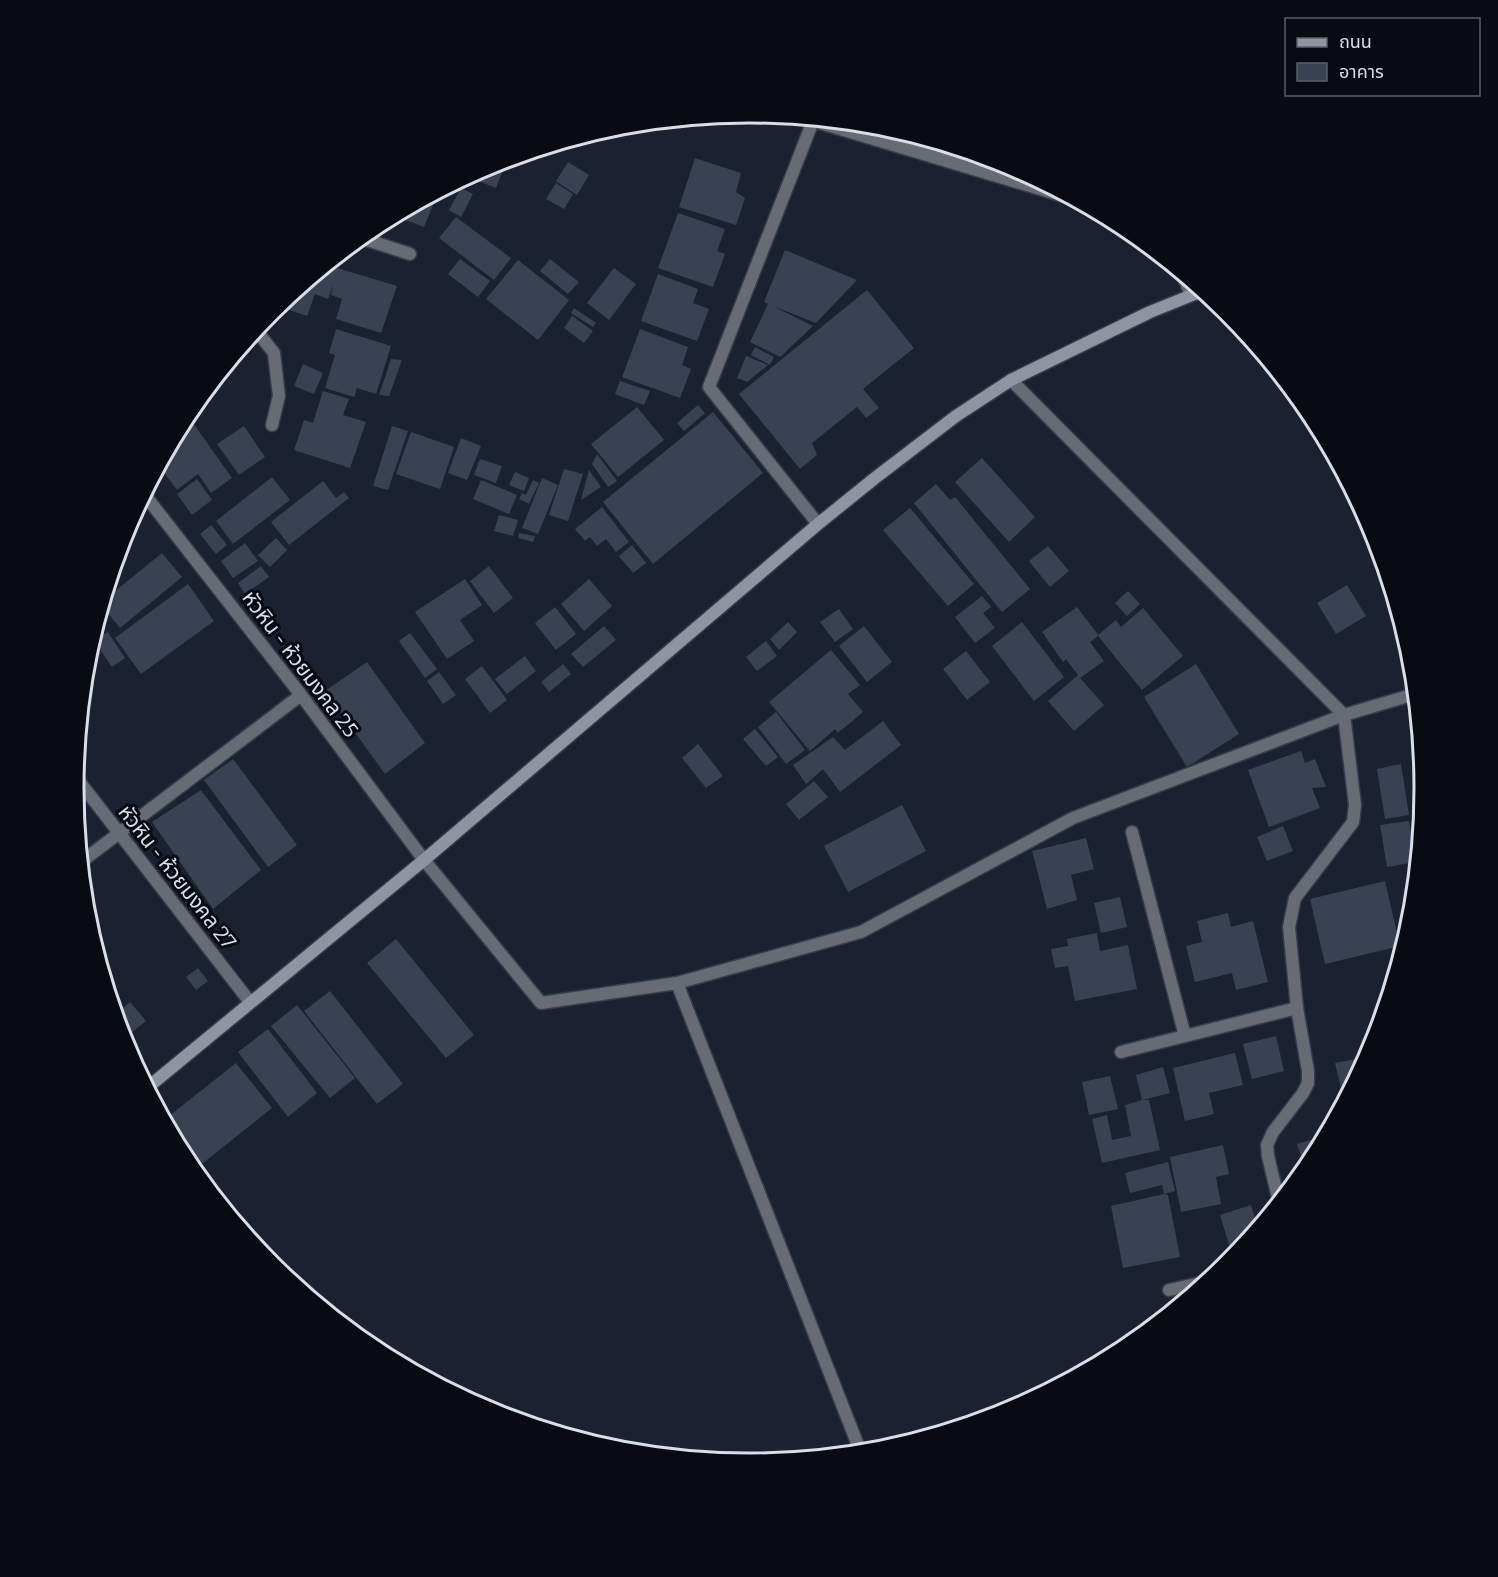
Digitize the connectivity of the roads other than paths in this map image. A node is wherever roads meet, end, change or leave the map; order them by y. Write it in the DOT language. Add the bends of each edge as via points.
graph roads {
  1 [pos="807,126"];
  2 [pos="843,130"];
  3 [pos="1029,186"];
  4 [pos="372,242"];
  5 [pos="410,254"];
  6 [pos="1193,294"];
  7 [pos="261,337"];
  8 [pos="1011,380"];
  9 [pos="272,425"];
  10 [pos="150,501"];
  11 [pos="818,524"];
  12 [pos="301,695"];
  13 [pos="1407,696"];
  14 [pos="1344,715"];
  15 [pos="84,788"];
  16 [pos="1132,832"];
  17 [pos="118,833"];
  18 [pos="88,857"];
  19 [pos="424,860"];
  20 [pos="677,983"];
  21 [pos="250,1002"];
  22 [pos="1297,1008"];
  23 [pos="1185,1036"];
  24 [pos="1121,1052"];
  25 [pos="153,1083"];
  26 [pos="1277,1193"];
  27 [pos="1190,1285"];
  28 [pos="1168,1290"];
  29 [pos="858,1444"];
  1 -- 11 [label="street" via="709,387"];
  2 -- 3 [label="street"];
  4 -- 5 [label="street"];
  6 -- 8 [label="main road"];
  7 -- 9 [label="street" via="274,353 279,396"];
  8 -- 11 [label="main road" via="956,416"];
  8 -- 14 [label="street"];
  10 -- 12 [label="street, หัวหิน - ห้วยมงคล 25"];
  11 -- 19 [label="main road"];
  12 -- 17 [label="street"];
  12 -- 19 [label="street, หัวหิน - ห้วยมงคล 25"];
  13 -- 14 [label="street"];
  14 -- 20 [label="street" via="1073,818 861,932"];
  14 -- 22 [label="street" via="1355,805 1353,822 1295,898 1289,927"];
  15 -- 17 [label="street, หัวหิน - ห้วยมงคล 27"];
  16 -- 23 [label="street"];
  17 -- 18 [label="street"];
  17 -- 21 [label="street, หัวหิน - ห้วยมงคล 27"];
  19 -- 20 [label="street, หัวหิน - ห้วยมงคล 25" via="541,1003"];
  19 -- 21 [label="main road"];
  20 -- 29 [label="street"];
  21 -- 25 [label="main road"];
  22 -- 23 [label="street"];
  22 -- 26 [label="street" via="1308,1083 1267,1145"];
  23 -- 24 [label="street"];
  27 -- 28 [label="street"];
}
